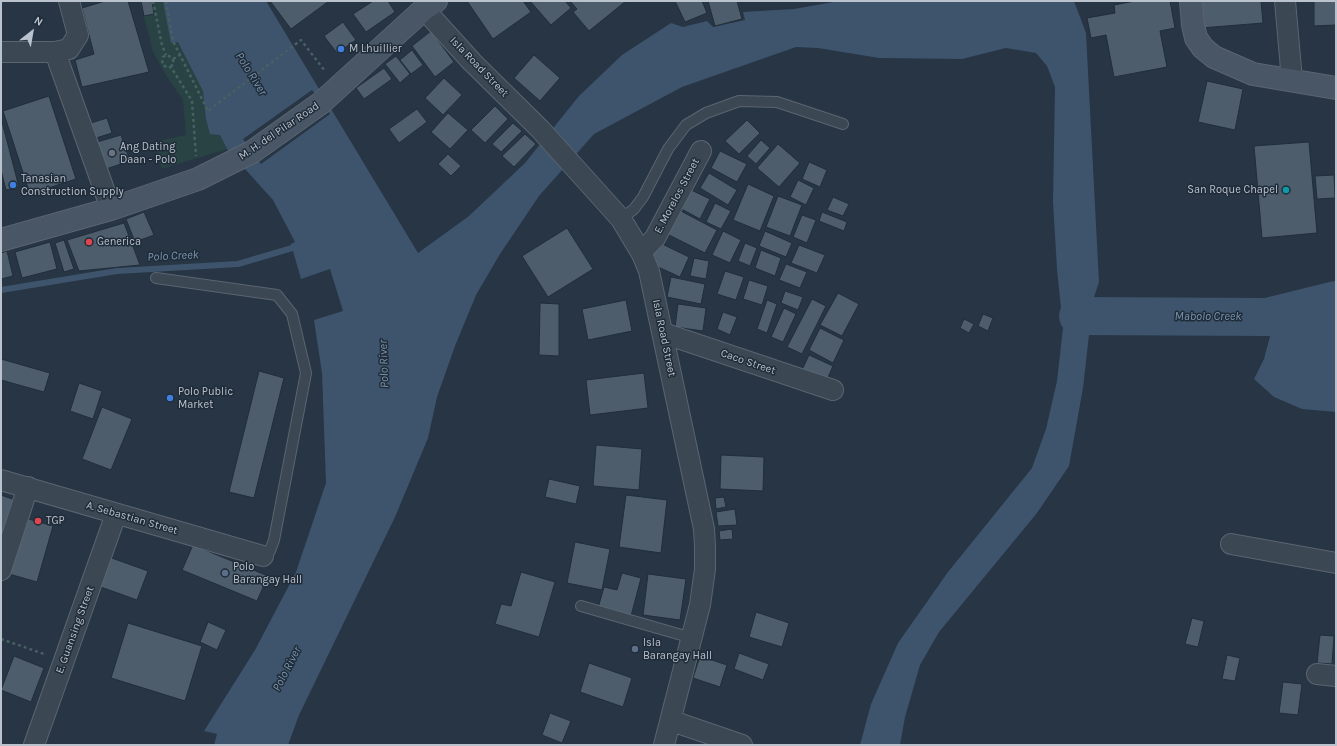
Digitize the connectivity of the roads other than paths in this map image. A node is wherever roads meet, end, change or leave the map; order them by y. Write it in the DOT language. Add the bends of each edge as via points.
graph roads {
  1 [pos="69,1"];
  2 [pos="1191,1"];
  3 [pos="1285,1"];
  4 [pos="430,5"];
  5 [pos="1,52"];
  6 [pos="55,52"];
  7 [pos="1292,80"];
  8 [pos="1336,88"];
  9 [pos="843,124"];
  10 [pos="701,151"];
  11 [pos="111,209"];
  12 [pos="621,219"];
  13 [pos="1,240"];
  14 [pos="647,246"];
  15 [pos="156,278"];
  16 [pos="663,334"];
  17 [pos="833,390"];
  18 [pos="1,480"];
  19 [pos="28,488"];
  20 [pos="116,514"];
  21 [pos="1231,544"];
  22 [pos="263,556"];
  23 [pos="1336,563"];
  24 [pos="1,570"];
  25 [pos="581,606"];
  26 [pos="692,638"];
  27 [pos="672,721"];
  28 [pos="34,745"];
  29 [pos="664,745"];
  30 [pos="742,745"];
  1 -- 6 [label="street" via="78,35 69,49"];
  2 -- 7 [label="main road" via="1196,38 1203,48 1224,62 1253,74"];
  3 -- 7 [label="street"];
  4 -- 11 [label="main road, M. H. del Pilar Road" via="321,103 252,152 198,179"];
  4 -- 12 [label="street, Isla Road Street" via="472,62 540,129"];
  5 -- 6 [label="street"];
  6 -- 11 [label="street"];
  7 -- 8 [label="main road"];
  9 -- 12 [label="lane" via="777,102 739,101 706,112 686,125 668,149 643,197 634,209"];
  10 -- 14 [label="street, E. Morelos Street"];
  11 -- 13 [label="main road, M. H. del Pilar Road"];
  12 -- 14 [label="street, Isla Road Street"];
  14 -- 16 [label="street, Isla Road Street" via="649,271"];
  15 -- 22 [label="lane" via="277,295 292,314 306,373 274,540 270,551"];
  16 -- 17 [label="street, Caco Street"];
  16 -- 26 [label="street, Isla Road Street" via="704,529 705,569"];
  18 -- 19 [label="street, A. Sebastian Street"];
  19 -- 20 [label="street, A. Sebastian Street"];
  19 -- 24 [label="street"];
  20 -- 22 [label="street, A. Sebastian Street"];
  20 -- 28 [label="street, E. Guansing Street"];
  21 -- 23 [label="street"];
  25 -- 26 [label="lane"];
  26 -- 27 [label="street, Isla Road Street"];
  27 -- 29 [label="street, Isla Road Street"];
  27 -- 30 [label="street"];
}
